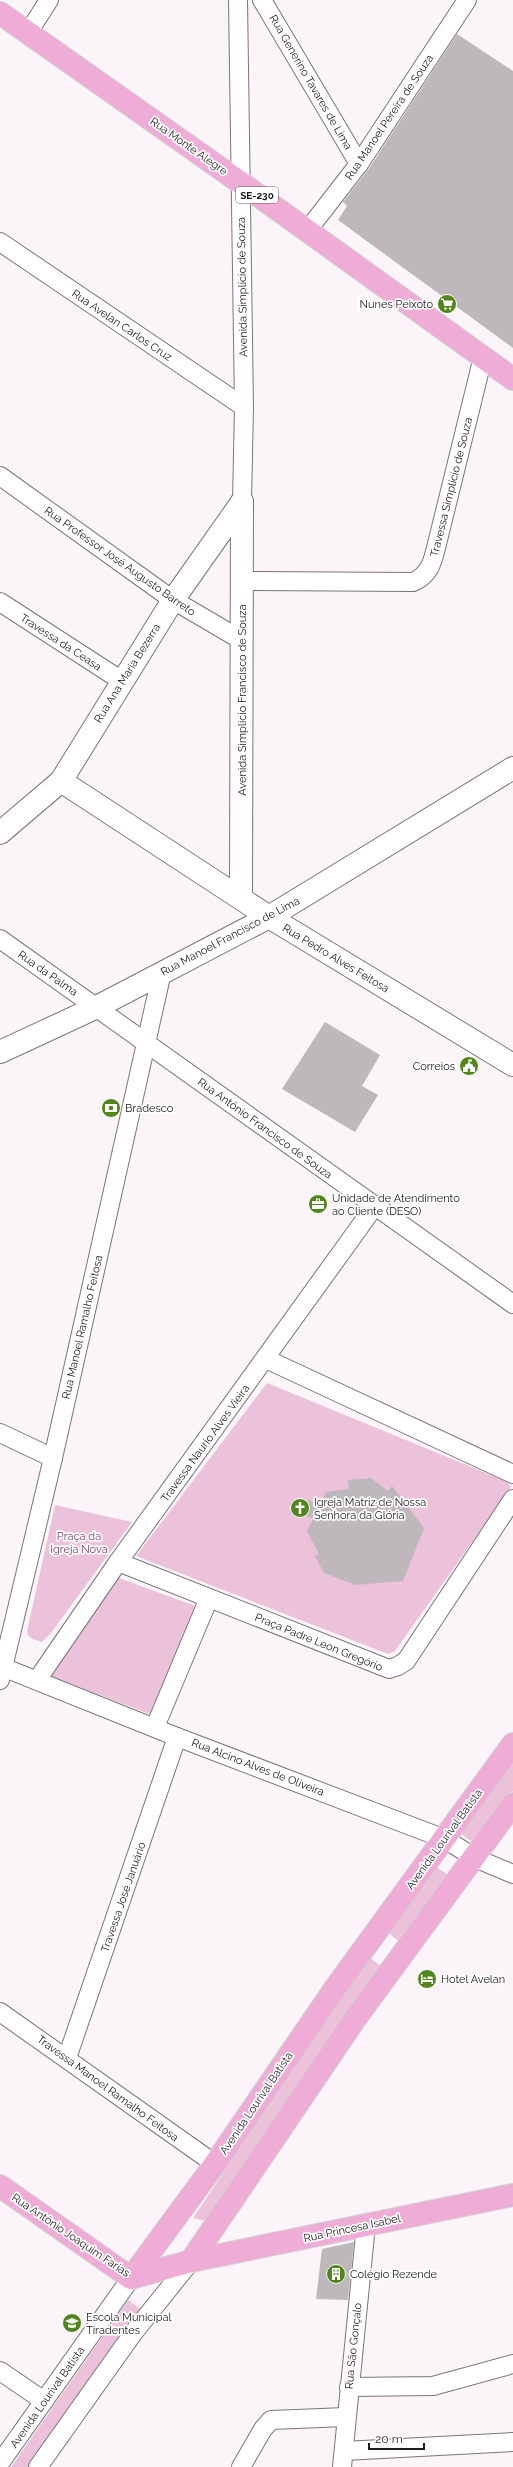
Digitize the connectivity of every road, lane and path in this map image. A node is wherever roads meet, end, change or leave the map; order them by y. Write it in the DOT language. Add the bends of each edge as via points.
graph roads {
  1 [pos="50,0"];
  2 [pos="238,0"];
  3 [pos="262,0"];
  4 [pos="467,0"];
  5 [pos="0,13"];
  6 [pos="28,33"];
  7 [pos="359,164"];
  8 [pos="241,182"];
  9 [pos="307,231"];
  10 [pos="0,242"];
  11 [pos="483,357"];
  12 [pos="513,379"];
  13 [pos="244,408"];
  14 [pos="0,476"];
  15 [pos="242,502"];
  16 [pos="243,580"];
  17 [pos="173,600"];
  18 [pos="0,602"];
  19 [pos="243,641"];
  20 [pos="122,681"];
  21 [pos="513,768"];
  22 [pos="61,781"];
  23 [pos="0,833"];
  24 [pos="241,898"];
  25 [pos="269,917"];
  26 [pos="0,939"];
  27 [pos="162,972"];
  28 [pos="97,1007"];
  29 [pos="146,1042"];
  30 [pos="0,1052"];
  31 [pos="513,1065"];
  32 [pos="374,1207"];
  33 [pos="513,1304"];
  34 [pos="266,1359"];
  35 [pos="0,1432"];
  36 [pos="53,1458"];
  37 [pos="513,1474"];
  38 [pos="513,1499"];
  39 [pos="118,1562"];
  40 [pos="209,1598"];
  41 [pos="1,1671"];
  42 [pos="37,1680"];
  43 [pos="155,1727"];
  44 [pos="177,1737"];
  45 [pos="513,1744"];
  46 [pos="513,1804"];
  47 [pos="445,1839"];
  48 [pos="475,1858"];
  49 [pos="513,1874"];
  50 [pos="0,2012"];
  51 [pos="67,2058"];
  52 [pos="215,2164"];
  53 [pos="0,2186"];
  54 [pos="513,2195"];
  55 [pos="366,2225"];
  56 [pos="191,2261"];
  57 [pos="131,2278"];
  58 [pos="513,2364"];
  59 [pos="0,2371"];
  60 [pos="349,2387"];
  61 [pos="44,2401"];
  62 [pos="346,2418"];
  63 [pos="513,2442"];
  64 [pos="343,2459"];
  65 [pos="0,2463"];
  66 [pos="38,2467"];
  67 [pos="241,2467"];
  1 -- 6 [label="street"];
  2 -- 8 [label="street, Avenida Simplicio de Souza"];
  3 -- 7 [label="street, Rua Generino Tavares de Lima"];
  4 -- 7 [label="street, Rua Manoel Pereira de Souza"];
  5 -- 6 [label="main road, Rua Monte Alegre / SE-230"];
  6 -- 8 [label="main road, Rua Monte Alegre / SE-230"];
  7 -- 9 [label="street, Rua Manoel Pereira de Souza"];
  8 -- 9 [label="main road, Rua Monte Alegre / SE-230"];
  8 -- 13 [label="street, Avenida Simplicio de Souza"];
  9 -- 11 [label="main road, Rua Monte Alegre / SE-230"];
  10 -- 13 [label="street, Rua Avelan Carlos Cruz"];
  11 -- 12 [label="main road, Rua Monte Alegre / SE-230"];
  11 -- 16 [label="street, Travessa Simplicio de Souza" via="432,564 423,578 413,582"];
  13 -- 15 [label="street, Avenida Simplicio de Souza"];
  14 -- 17 [label="street, Rua Professor José Augusto Barreto"];
  15 -- 16 [label="street, Avenida Simplicio Francisco de Souza"];
  15 -- 17 [label="street, Rua Ana Maria Bezerra"];
  16 -- 19 [label="street, Avenida Simplicio Francisco de Souza"];
  17 -- 19 [label="street, Rua Professor José Augusto Barreto"];
  17 -- 20 [label="street, Rua Ana Maria Bezerra"];
  18 -- 20 [label="street, Travessa da Ceasa"];
  19 -- 24 [label="street, Avenida Simplicio Francisco de Souza"];
  20 -- 22 [label="street, Rua Ana Maria Bezerra"];
  21 -- 25 [label="street, Rua Manoel Francisco de Lima"];
  22 -- 23 [label="street, Rua Ana Maria Bezerra"];
  22 -- 24 [label="street, Rua Pedro Alves Feitosa"];
  24 -- 25 [label="street, Rua Pedro Alves Feitosa"];
  25 -- 27 [label="street, Rua Manoel Francisco de Lima"];
  25 -- 31 [label="street, Rua Pedro Alves Feitosa"];
  26 -- 28 [label="street, Rua da Palma"];
  27 -- 28 [label="street, Rua Manoel Francisco de Lima"];
  27 -- 29 [label="street, Rua Manoel Ramalho Feitosa"];
  28 -- 29 [label="street, Rua Antônio Francisco de Souza"];
  28 -- 30 [label="street, Rua Manoel Francisco de Lima"];
  29 -- 32 [label="street, Rua Antônio Francisco de Souza"];
  29 -- 36 [label="street, Rua Manoel Ramalho Feitosa"];
  32 -- 33 [label="street, Rua Antônio Francisco de Souza"];
  32 -- 34 [label="street, Travessa Naurio Alves Vieira"];
  34 -- 37 [label="street"];
  34 -- 39 [label="street, Travessa Naurio Alves Vieira"];
  35 -- 36 [label="street"];
  36 -- 41 [label="street, Rua Manoel Ramalho Feitosa"];
  38 -- 40 [label="street, Praça Padre Leon Gregório" via="406,1661 389,1669 378,1667"];
  39 -- 40 [label="street, Praça Padre Leon Gregório"];
  39 -- 42 [label="street, Travessa Naurio Alves Vieira"];
  40 -- 43 [label="street"];
  41 -- 42 [label="street, Rua Alcino Alves de Oliveira"];
  42 -- 43 [label="street, Rua Alcino Alves de Oliveira"];
  43 -- 44 [label="street, Rua Alcino Alves de Oliveira"];
  44 -- 47 [label="street, Rua Alcino Alves de Oliveira"];
  44 -- 51 [label="street, Travessa José Januário"];
  45 -- 47 [label="main road, Avenida Lourival Batista"];
  46 -- 48 [label="main road"];
  47 -- 48 [label="street, Rua Alcino Alves de Oliveira"];
  47 -- 52 [label="main road, Avenida Lourival Batista" via="336,1987"];
  48 -- 49 [label="street, Rua Alcino Alves de Oliveira"];
  48 -- 56 [label="main road" via="356,2019"];
  50 -- 51 [label="street, Travessa Manoel Ramalho Feitosa"];
  51 -- 52 [label="street, Travessa Manoel Ramalho Feitosa"];
  52 -- 57 [label="main road, Avenida Lourival Batista"];
  53 -- 57 [label="main road, Rua Antônio Joaquim Farias"];
  54 -- 55 [label="main road, Rua Princesa Isabel"];
  55 -- 56 [label="main road, Rua Princesa Isabel"];
  55 -- 60 [label="street, Rua São Gonçalo"];
  56 -- 57 [label="main road, Rua Antônio Joaquim Farias"];
  56 -- 66 [label="street" via="134,2332"];
  57 -- 61 [label="street, Avenida Lourival Batista"];
  58 -- 60 [label="street" via="433,2386"];
  59 -- 61 [label="street"];
  60 -- 62 [label="street, Rua São Gonçalo"];
  61 -- 65 [label="street, Avenida Lourival Batista"];
  62 -- 64 [label="street, Rua São Gonçalo"];
  62 -- 67 [label="street" via="271,2420"];
  63 -- 64 [label="street"];
}
